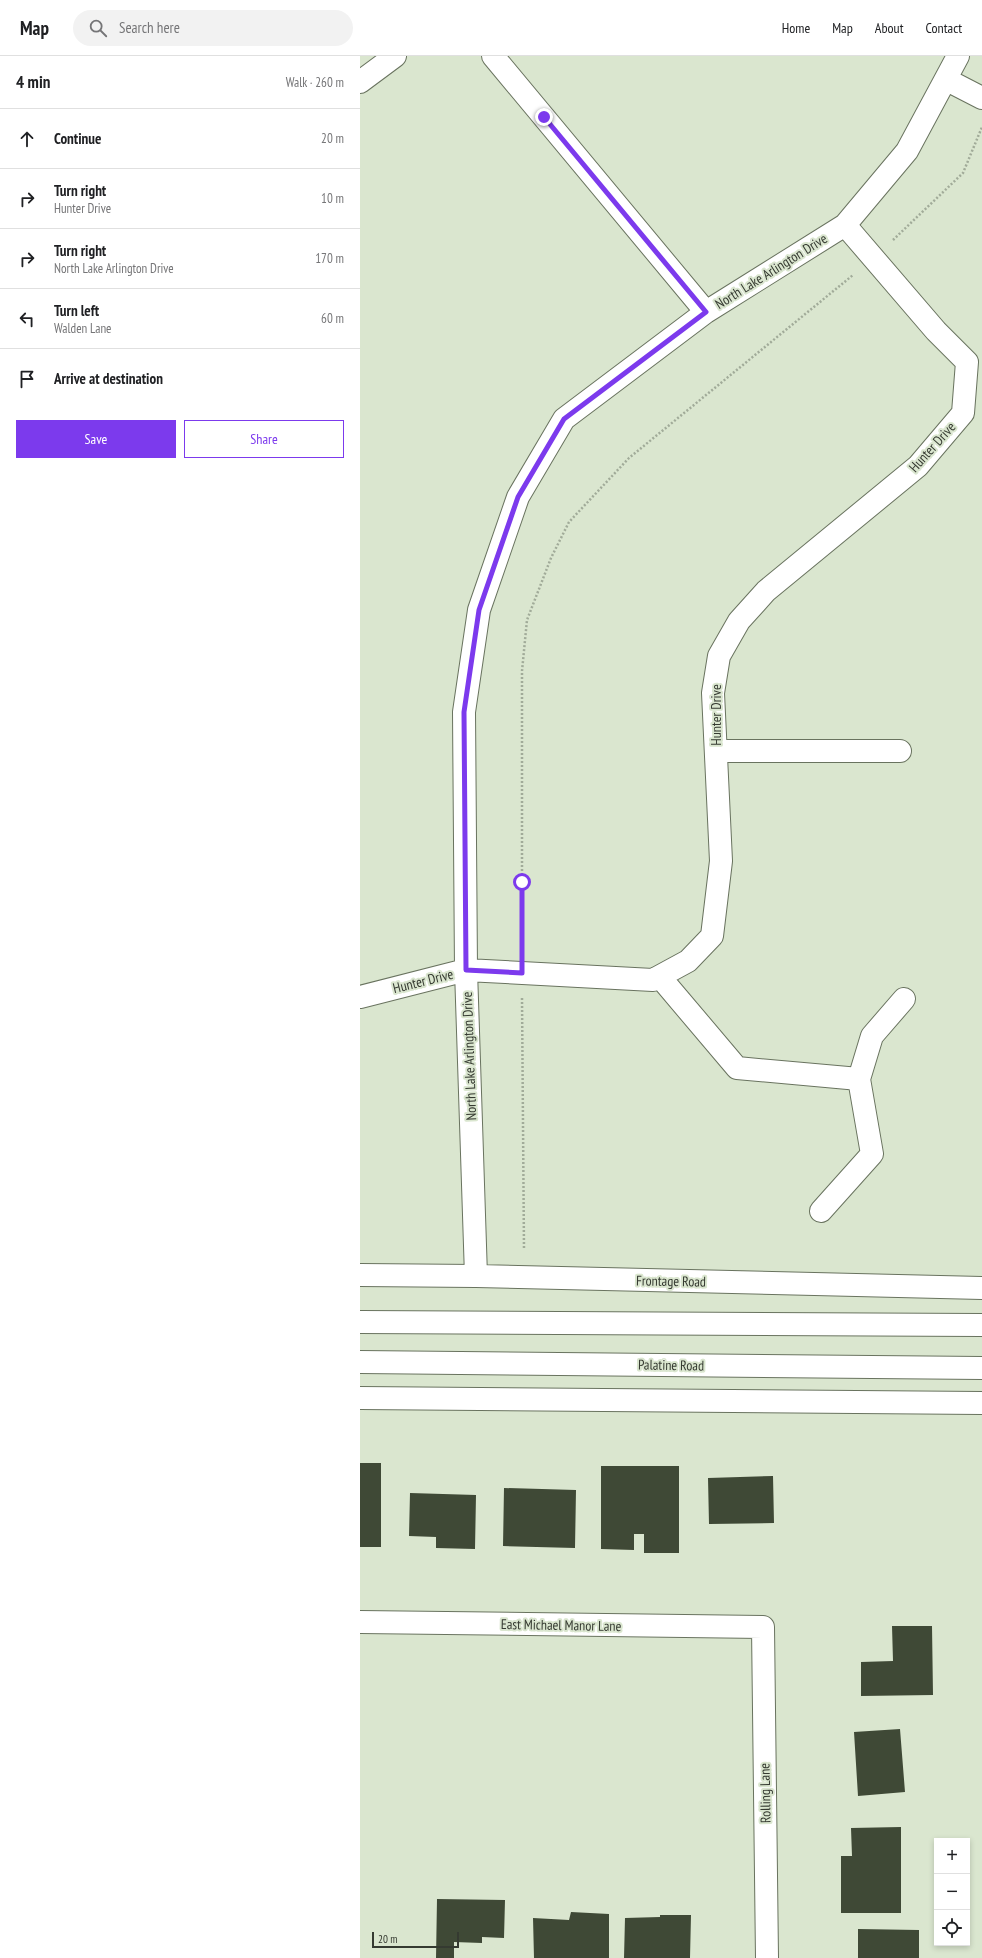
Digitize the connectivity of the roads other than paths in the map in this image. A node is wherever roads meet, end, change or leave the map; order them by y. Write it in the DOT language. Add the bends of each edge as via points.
graph roads {
  1 [pos="395,56"];
  2 [pos="493,56"];
  3 [pos="958,56"];
  4 [pos="946,80"];
  5 [pos="360,82"];
  6 [pos="982,98"];
  7 [pos="845,224"];
  8 [pos="706,312"];
  9 [pos="716,751"];
  10 [pos="900,751"];
  11 [pos="466,970"];
  12 [pos="660,977"];
  13 [pos="360,997"];
  14 [pos="904,999"];
  15 [pos="859,1079"];
  16 [pos="821,1211"];
  17 [pos="360,1275"];
  18 [pos="476,1276"];
  19 [pos="982,1288"];
  20 [pos="360,1322"];
  21 [pos="982,1325"];
  22 [pos="360,1362"];
  23 [pos="978,1368"];
  24 [pos="360,1398"];
  25 [pos="982,1403"];
  26 [pos="360,1622"];
  27 [pos="763,1627"];
  28 [pos="767,1958"];
  1 -- 5 [label="main road"];
  2 -- 8 [label="main road"];
  3 -- 4 [label="main road, North Lake Arlington Drive"];
  4 -- 6 [label="main road"];
  4 -- 7 [label="main road, North Lake Arlington Drive" via="907,151"];
  7 -- 8 [label="main road, North Lake Arlington Drive"];
  7 -- 9 [label="main road, Hunter Drive" via="936,330 967,362 963,413 918,466 766,591 738,622 719,656 713,693"];
  8 -- 11 [label="main road, North Lake Arlington Drive" via="564,419 518,497 479,610 464,712"];
  9 -- 10 [label="main road"];
  9 -- 12 [label="main road, Hunter Drive" via="721,861 712,936 688,961"];
  11 -- 12 [label="main road, Hunter Drive" via="654,980"];
  11 -- 13 [label="main road, Hunter Drive"];
  11 -- 18 [label="main road, North Lake Arlington Drive"];
  12 -- 15 [label="main road" via="738,1068"];
  14 -- 15 [label="main road" via="872,1036"];
  15 -- 16 [label="main road" via="872,1154"];
  17 -- 18 [label="main road, Frontage Road"];
  18 -- 19 [label="main road, Frontage Road"];
  20 -- 21 [label="main road"];
  22 -- 23 [label="main road, Palatine Road"];
  24 -- 25 [label="main road"];
  26 -- 27 [label="main road, East Michael Manor Lane"];
  27 -- 28 [label="main road, Rolling Lane"];
}
